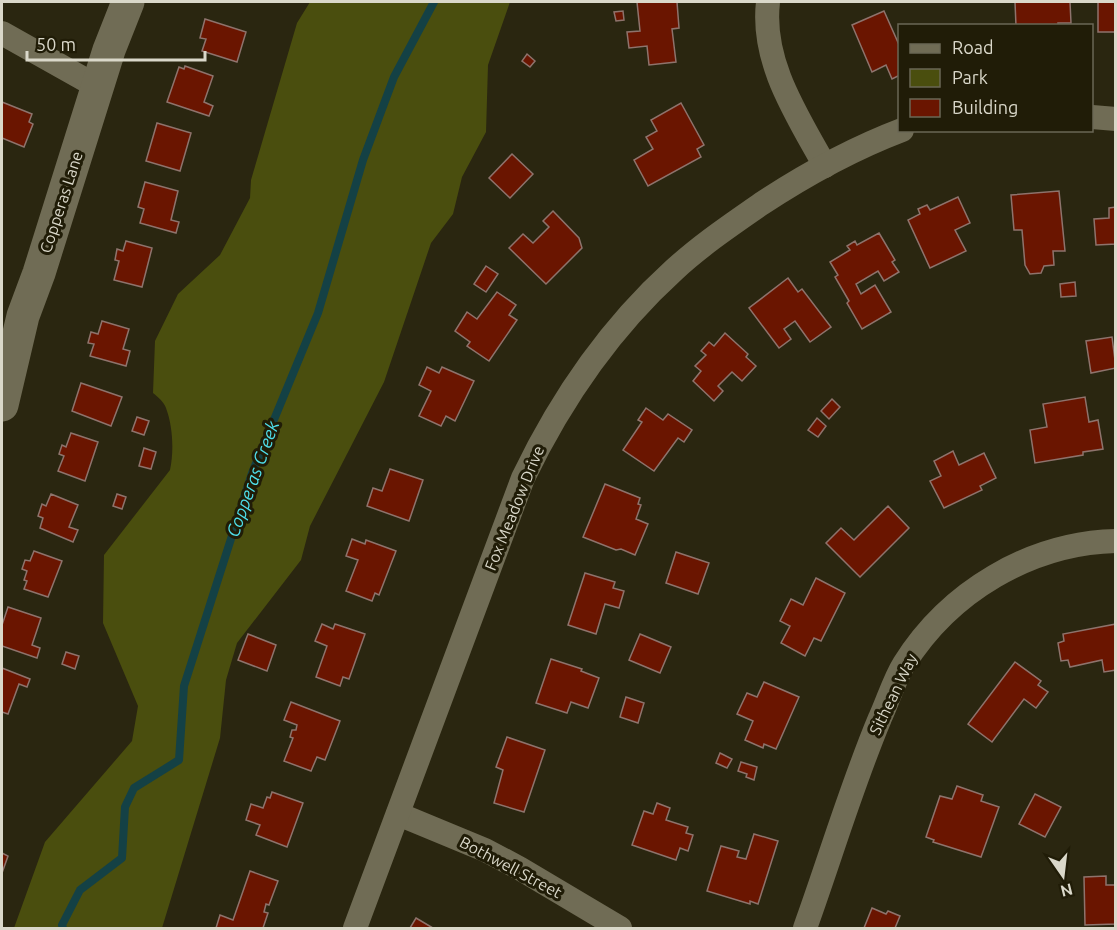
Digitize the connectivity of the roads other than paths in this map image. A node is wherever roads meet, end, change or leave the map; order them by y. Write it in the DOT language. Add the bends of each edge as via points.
graph roads {
  1 [pos="128,2"];
  2 [pos="768,2"];
  3 [pos="2,33"];
  4 [pos="98,87"];
  5 [pos="1093,117"];
  6 [pos="1116,119"];
  7 [pos="898,132"];
  8 [pos="825,166"];
  9 [pos="9,338"];
  10 [pos="2,405"];
  11 [pos="1116,541"];
  12 [pos="398,814"];
  13 [pos="355,928"];
  14 [pos="620,928"];
  15 [pos="805,928"];
  1 -- 4 [label="street, Copperas Lane"];
  2 -- 8 [label="street" via="771,52 779,79"];
  3 -- 4 [label="street"];
  4 -- 9 [label="street, Copperas Lane" via="39,273 23,316"];
  5 -- 6 [label="street"];
  7 -- 8 [label="street, Fox Meadow Drive"];
  8 -- 12 [label="street, Fox Meadow Drive" via="792,183 674,270 634,310 569,394 522,478"];
  9 -- 10 [label="street, Copperas Lane"];
  11 -- 15 [label="street, Sithean Way" via="1058,549 1010,567 960,599 917,645 902,667 867,749"];
  12 -- 13 [label="street, Fox Meadow Drive"];
  12 -- 14 [label="street, Bothwell Street" via="494,855"];
}
